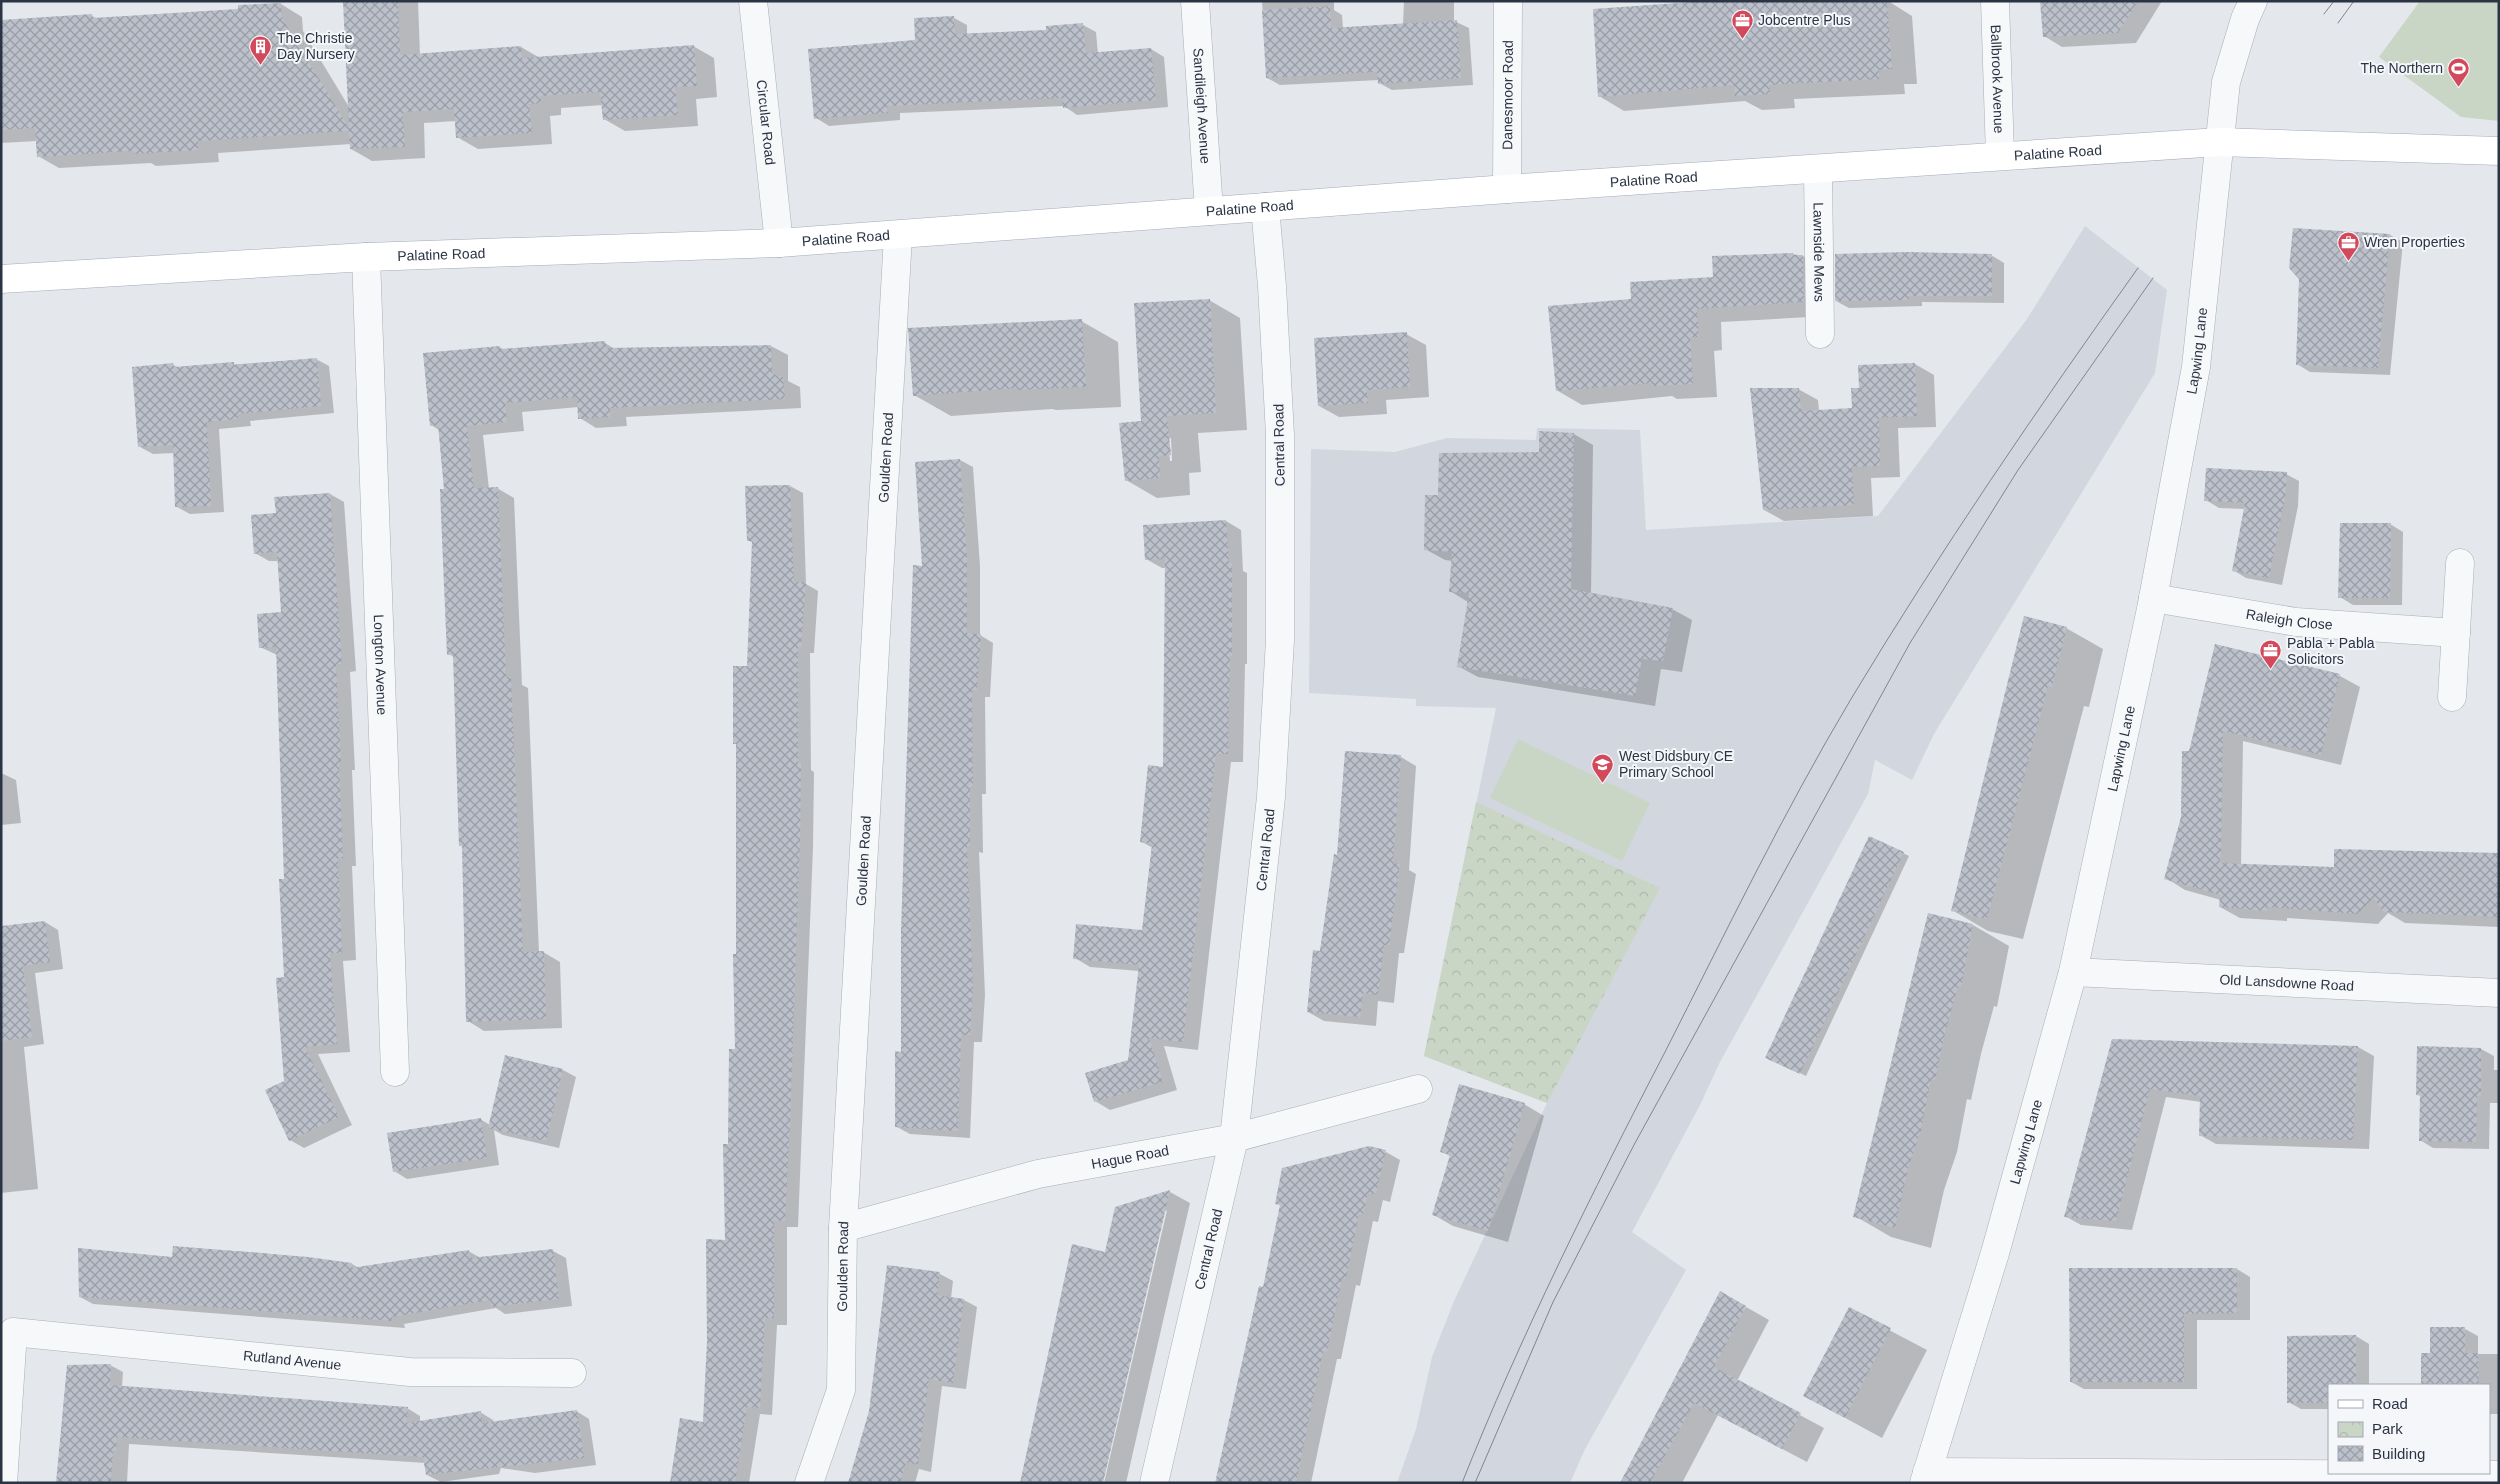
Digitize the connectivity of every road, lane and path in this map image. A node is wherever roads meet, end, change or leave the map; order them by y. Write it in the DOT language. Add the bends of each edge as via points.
graph roads {
  1 [pos="752,1"];
  2 [pos="1195,1"];
  3 [pos="1508,1"];
  4 [pos="1995,1"];
  5 [pos="2253,1"];
  6 [pos="2219,142"];
  7 [pos="2499,151"];
  8 [pos="2000,156"];
  9 [pos="1818,170"];
  10 [pos="1507,189"];
  11 [pos="1265,207"];
  12 [pos="1209,211"];
  13 [pos="898,235"];
  14 [pos="779,243"];
  15 [pos="366,257"];
  16 [pos="1,279"];
  17 [pos="1820,334"];
  18 [pos="2460,563"];
  19 [pos="2153,598"];
  20 [pos="2456,633"];
  21 [pos="2452,697"];
  22 [pos="2073,972"];
  23 [pos="2499,992"];
  24 [pos="395,1072"];
  25 [pos="1418,1089"];
  26 [pos="1234,1138"];
  27 [pos="843,1228"];
  28 [pos="572,1373"];
  29 [pos="2499,1475"];
  30 [pos="1925,1478"];
  31 [pos="3,1483"];
  32 [pos="809,1483"];
  33 [pos="1154,1483"];
  1 -- 14 [label="street, Circular Road"];
  2 -- 12 [label="street, Sandileigh Avenue"];
  3 -- 10 [label="street, Danesmoor Road"];
  4 -- 8 [label="street, Ballbrook Avenue"];
  5 -- 6 [label="street, Lapwing Lane" via="2226,82"];
  6 -- 7 [label="main road, Palatine Road"];
  6 -- 8 [label="main road, Palatine Road"];
  6 -- 19 [label="street, Lapwing Lane" via="2196,367"];
  8 -- 9 [label="main road, Palatine Road"];
  9 -- 10 [label="main road, Palatine Road"];
  9 -- 17 [label="street, Lawnside Mews"];
  10 -- 11 [label="main road, Palatine Road"];
  11 -- 12 [label="main road, Palatine Road"];
  11 -- 26 [label="street, Central Road" via="1280,435 1280,640 1271,797"];
  12 -- 13 [label="main road, Palatine Road"];
  13 -- 14 [label="main road, Palatine Road"];
  13 -- 27 [label="street, Goulden Road"];
  14 -- 15 [label="main road, Palatine Road"];
  15 -- 16 [label="main road, Palatine Road"];
  15 -- 24 [label="street, Longton Avenue"];
  18 -- 20 [label="street"];
  19 -- 20 [label="street, Raleigh Close" via="2296,622"];
  19 -- 22 [label="street, Lapwing Lane"];
  20 -- 21 [label="street"];
  22 -- 23 [label="street, Old Lansdowne Road"];
  22 -- 30 [label="street, Lapwing Lane" via="1995,1253"];
  25 -- 26 [label="street, Hague Road"];
  26 -- 27 [label="street, Hague Road" via="1038,1174"];
  26 -- 33 [label="street, Central Road"];
  27 -- 32 [label="street, Goulden Road" via="841,1390"];
  28 -- 31 [label="street, Rutland Avenue" via="410,1372 13,1332"];
  29 -- 30 [label="street"];
}
